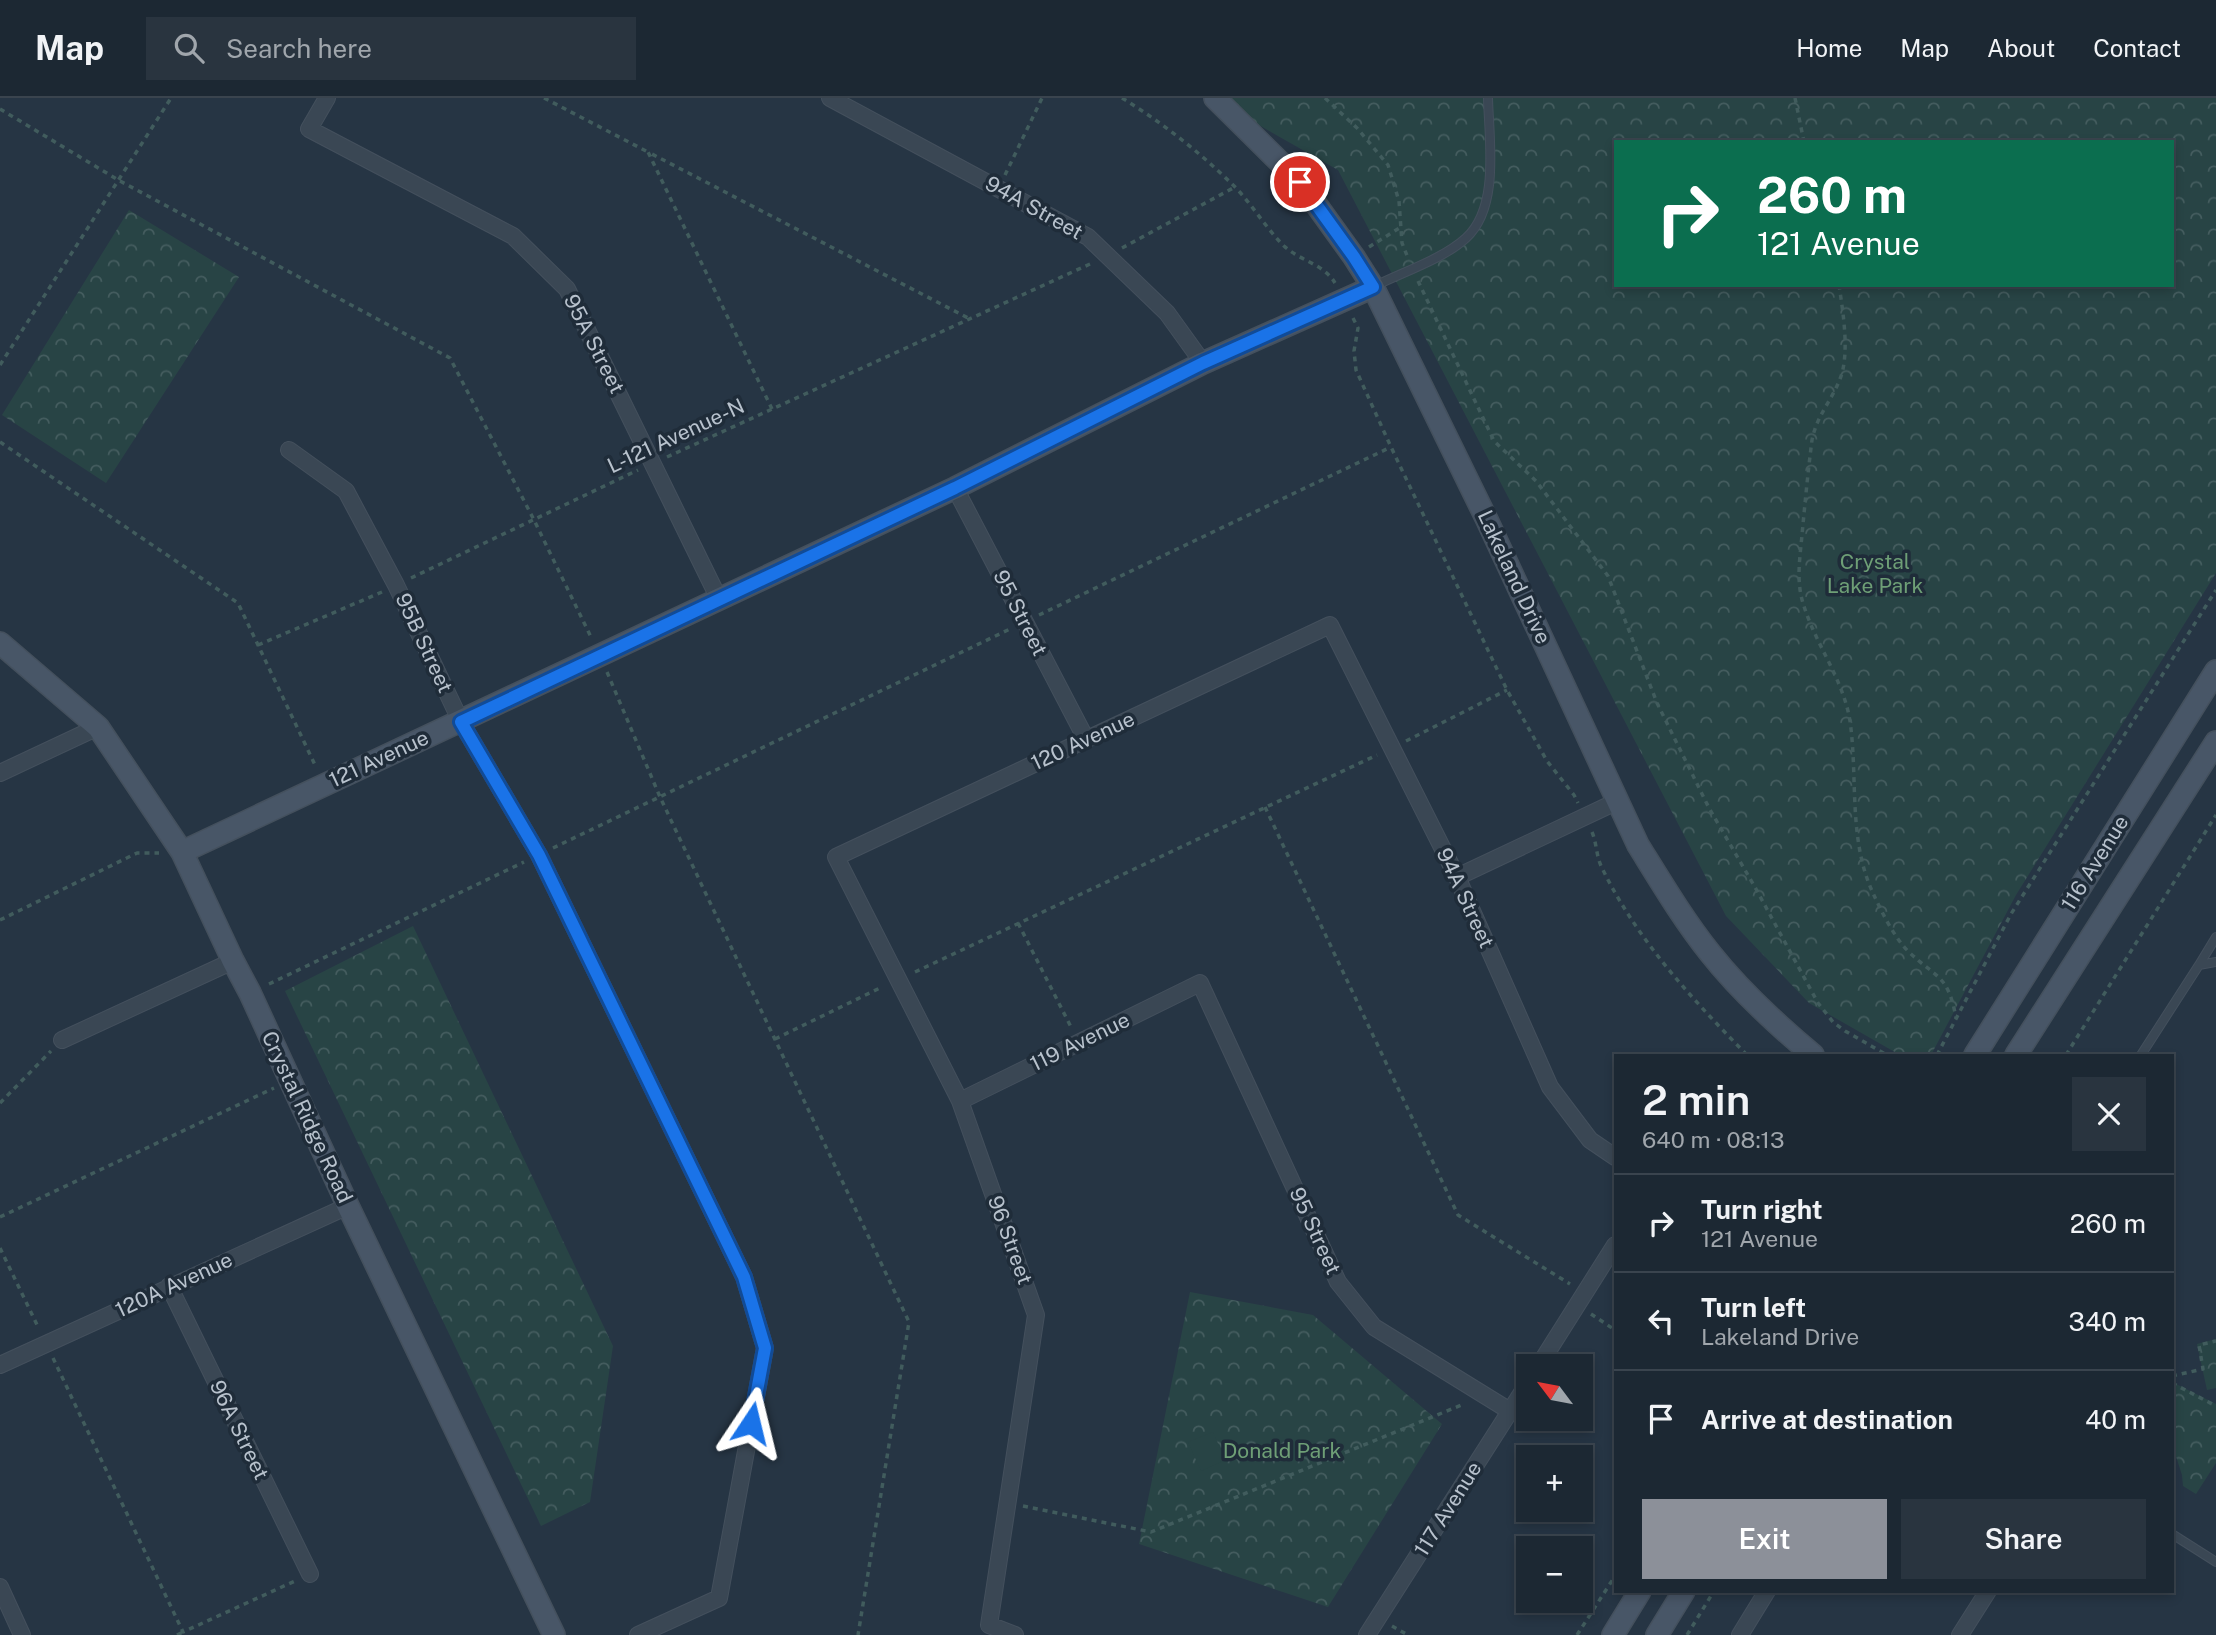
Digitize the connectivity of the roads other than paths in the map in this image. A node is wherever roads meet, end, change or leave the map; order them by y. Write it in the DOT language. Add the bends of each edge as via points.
graph roads {
  1 [pos="327,98"];
  2 [pos="830,98"];
  3 [pos="1215,98"];
  4 [pos="1488,98"];
  5 [pos="1373,287"];
  6 [pos="1203,363"];
  7 [pos="289,450"];
  8 [pos="955,488"];
  9 [pos="719,599"];
  10 [pos="1330,625"];
  11 [pos="0,643"];
  12 [pos="2216,671"];
  13 [pos="461,722"];
  14 [pos="98,727"];
  15 [pos="1086,739"];
  16 [pos="2215,746"];
  17 [pos="0,773"];
  18 [pos="1618,801"];
  19 [pos="182,852"];
  20 [pos="836,857"];
  21 [pos="1457,877"];
  22 [pos="2216,937"];
  23 [pos="233,961"];
  24 [pos="2216,962"];
  25 [pos="2199,965"];
  26 [pos="1200,983"];
  27 [pos="62,1040"];
  28 [pos="1811,1054"];
  29 [pos="1976,1054"];
  30 [pos="2017,1054"];
  31 [pos="2142,1054"];
  32 [pos="960,1101"];
  33 [pos="1614,1156"];
  34 [pos="348,1206"];
  35 [pos="1614,1247"];
  36 [pos="169,1286"];
  37 [pos="1546,1354"];
  38 [pos="0,1365"];
  39 [pos="1516,1402"];
  40 [pos="1510,1411"];
  41 [pos="2174,1535"];
  42 [pos="2216,1562"];
  43 [pos="310,1574"];
  44 [pos="0,1587"];
  45 [pos="1639,1593"];
  46 [pos="1683,1593"];
  47 [pos="1767,1593"];
  48 [pos="1987,1593"];
  49 [pos="22,1635"];
  50 [pos="554,1635"];
  51 [pos="638,1635"];
  52 [pos="1015,1635"];
  53 [pos="1367,1635"];
  54 [pos="1612,1635"];
  55 [pos="1657,1635"];
  56 [pos="1740,1635"];
  57 [pos="1960,1635"];
  1 -- 9 [label="street, 95A Street" via="309,129 513,236 567,289"];
  2 -- 6 [label="street, 94A Street" via="1088,237 1167,313"];
  3 -- 5 [label="street, Lakeland Drive" via="1300,182"];
  4 -- 5 [label="lane" via="1488,193 1475,227 1442,254"];
  5 -- 6 [label="street, 121 Avenue"];
  5 -- 18 [label="street, Lakeland Drive" via="1488,520"];
  6 -- 8 [label="street, 121 Avenue"];
  7 -- 13 [label="street, 95B Street" via="346,491 397,585"];
  8 -- 9 [label="street, 121 Avenue"];
  8 -- 15 [label="street, 95 Street"];
  9 -- 13 [label="street, 121 Avenue"];
  10 -- 15 [label="street, 120 Avenue"];
  10 -- 21 [label="street, 94A Street"];
  11 -- 14 [label="street, Crystal Ridge Road"];
  12 -- 29 [label="street, 116 Avenue"];
  13 -- 19 [label="street, 121 Avenue"];
  13 -- 51 [label="street, 95B Street" via="539,855 744,1277 765,1348 719,1598"];
  14 -- 17 [label="street"];
  14 -- 19 [label="street, Crystal Ridge Road"];
  15 -- 20 [label="street, 120 Avenue"];
  16 -- 30 [label="street, 116 Avenue"];
  18 -- 21 [label="street"];
  18 -- 28 [label="street, Lakeland Drive" via="1638,845 1710,952 1756,1004"];
  19 -- 23 [label="street, Crystal Ridge Road"];
  20 -- 32 [label="street, 96 Street"];
  21 -- 33 [label="street, 94A Street" via="1550,1087 1590,1140"];
  22 -- 25 [label="lane"];
  23 -- 27 [label="street"];
  23 -- 34 [label="street, Crystal Ridge Road"];
  24 -- 25 [label="lane"];
  25 -- 31 [label="lane"];
  26 -- 32 [label="street, 119 Avenue"];
  26 -- 40 [label="street, 95 Street" via="1338,1282 1374,1327"];
  32 -- 52 [label="street, 96 Street" via="1036,1315 989,1625"];
  34 -- 36 [label="street, 120A Avenue"];
  34 -- 50 [label="street, Crystal Ridge Road"];
  35 -- 37 [label="street"];
  36 -- 38 [label="street, 120A Avenue"];
  36 -- 43 [label="street, 96A Street"];
  39 -- 40 [label="street, 117 Avenue"];
  40 -- 53 [label="street, 117 Avenue"];
  41 -- 42 [label="lane"];
  44 -- 49 [label="street"];
  45 -- 54 [label="street"];
  46 -- 55 [label="street"];
  47 -- 56 [label="street"];
  48 -- 57 [label="street"];
}
